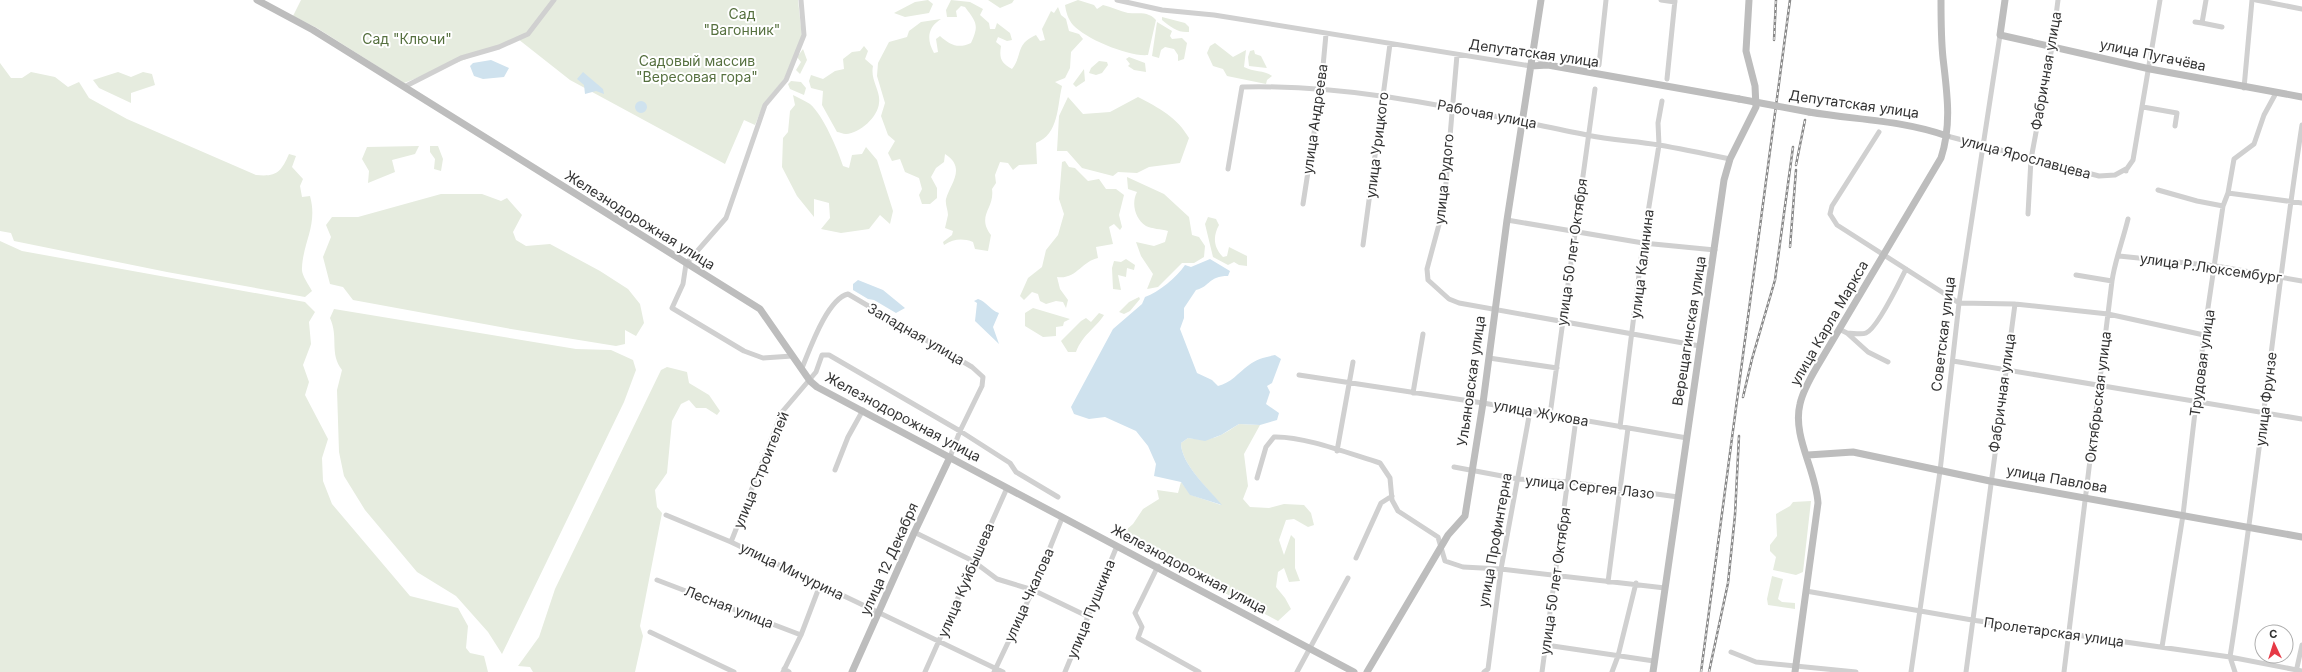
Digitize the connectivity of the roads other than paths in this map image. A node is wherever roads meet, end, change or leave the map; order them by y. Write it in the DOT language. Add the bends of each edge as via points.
graph roads {
  1 [pos="257,0"];
  2 [pos="554,0"];
  3 [pos="801,0"];
  4 [pos="1117,0"];
  5 [pos="1541,0"];
  6 [pos="1606,0"];
  7 [pos="1661,0"];
  8 [pos="1749,0"];
  9 [pos="1941,0"];
  10 [pos="2005,0"];
  11 [pos="2058,0"];
  12 [pos="2160,0"];
  13 [pos="2206,0"];
  14 [pos="2252,0"];
  15 [pos="2256,0"];
  16 [pos="1675,1"];
  17 [pos="2302,9"];
  18 [pos="2195,22"];
  19 [pos="2202,23"];
  20 [pos="2222,27"];
  21 [pos="1326,34"];
  22 [pos="2000,35"];
  23 [pos="1390,44"];
  24 [pos="2052,47"];
  25 [pos="1533,50"];
  26 [pos="1457,55"];
  27 [pos="1548,65"];
  28 [pos="1599,65"];
  29 [pos="1531,66"];
  30 [pos="2150,68"];
  31 [pos="1667,79"];
  32 [pos="404,87"];
  33 [pos="1321,88"];
  34 [pos="2244,88"];
  35 [pos="1595,89"];
  36 [pos="2276,93"];
  37 [pos="1382,95"];
  38 [pos="2302,97"];
  39 [pos="1662,101"];
  40 [pos="1451,106"];
  41 [pos="2143,107"];
  42 [pos="1522,120"];
  43 [pos="2302,125"];
  44 [pos="2175,126"];
  45 [pos="1879,132"];
  46 [pos="1588,135"];
  47 [pos="1947,136"];
  48 [pos="1659,145"];
  49 [pos="1985,145"];
  50 [pos="1730,159"];
  51 [pos="2030,159"];
  52 [pos="1228,169"];
  53 [pos="2158,190"];
  54 [pos="2228,193"];
  55 [pos="2290,202"];
  56 [pos="2302,203"];
  57 [pos="1303,204"];
  58 [pos="2223,206"];
  59 [pos="2028,214"];
  60 [pos="2128,219"];
  61 [pos="1507,220"];
  62 [pos="1576,231"];
  63 [pos="1643,243"];
  64 [pos="1363,245"];
  65 [pos="1715,250"];
  66 [pos="1883,254"];
  67 [pos="2119,256"];
  68 [pos="686,264"];
  69 [pos="2216,266"];
  70 [pos="1906,269"];
  71 [pos="2076,275"];
  72 [pos="2282,277"];
  73 [pos="2112,281"];
  74 [pos="2302,281"];
  75 [pos="1959,303"];
  76 [pos="2014,304"];
  77 [pos="1495,309"];
  78 [pos="2108,314"];
  79 [pos="1563,322"];
  80 [pos="1839,329"];
  81 [pos="1633,333"];
  82 [pos="1847,333"];
  83 [pos="1423,334"];
  84 [pos="2204,335"];
  85 [pos="1700,346"];
  86 [pos="792,356"];
  87 [pos="1489,358"];
  88 [pos="1953,361"];
  89 [pos="1353,362"];
  90 [pos="1888,362"];
  91 [pos="802,368"];
  92 [pos="1556,368"];
  93 [pos="2005,371"];
  94 [pos="1299,374"];
  95 [pos="810,381"];
  96 [pos="1350,382"];
  97 [pos="2099,386"];
  98 [pos="1413,393"];
  99 [pos="2196,402"];
  100 [pos="1483,403"];
  101 [pos="863,410"];
  102 [pos="1530,411"];
  103 [pos="2264,412"];
  104 [pos="1550,415"];
  105 [pos="1576,419"];
  106 [pos="2302,419"];
  107 [pos="1620,427"];
  108 [pos="1628,428"];
  109 [pos="960,431"];
  110 [pos="1687,438"];
  111 [pos="1337,450"];
  112 [pos="1808,455"];
  113 [pos="950,457"];
  114 [pos="1454,467"];
  115 [pos="835,470"];
  116 [pos="1940,471"];
  117 [pos="1471,472"];
  118 [pos="1257,478"];
  119 [pos="1518,478"];
  120 [pos="1990,481"];
  121 [pos="1568,482"];
  122 [pos="1007,488"];
  123 [pos="1621,489"];
  124 [pos="1058,497"];
  125 [pos="1678,497"];
  126 [pos="2087,497"];
  127 [pos="1392,498"];
  128 [pos="666,515"];
  129 [pos="2182,515"];
  130 [pos="1062,518"];
  131 [pos="2250,527"];
  132 [pos="914,532"];
  133 [pos="2302,537"];
  134 [pos="732,542"];
  135 [pos="1117,546"];
  136 [pos="1441,550"];
  137 [pos="1356,558"];
  138 [pos="973,561"];
  139 [pos="1158,566"];
  140 [pos="1501,569"];
  141 [pos="1554,576"];
  142 [pos="1348,578"];
  143 [pos="657,580"];
  144 [pos="1608,582"];
  145 [pos="1636,583"];
  146 [pos="820,585"];
  147 [pos="1665,588"];
  148 [pos="1033,590"];
  149 [pos="1806,591"];
  150 [pos="1921,611"];
  151 [pos="879,614"];
  152 [pos="1089,617"];
  153 [pos="1972,620"];
  154 [pos="650,632"];
  155 [pos="2068,634"];
  156 [pos="801,635"];
  157 [pos="940,642"];
  158 [pos="1546,645"];
  159 [pos="2302,645"];
  160 [pos="2162,647"];
  161 [pos="1310,648"];
  162 [pos="1731,652"];
  163 [pos="1618,656"];
  164 [pos="2230,657"];
  165 [pos="1654,661"];
  166 [pos="1795,669"];
  167 [pos="995,670"];
  168 [pos="783,671"];
  169 [pos="2296,671"];
  170 [pos="2302,671"];
  171 [pos="734,672"];
  172 [pos="789,672"];
  173 [pos="852,672"];
  174 [pos="925,672"];
  175 [pos="1003,672"];
  176 [pos="1065,672"];
  177 [pos="1199,672"];
  178 [pos="1297,672"];
  179 [pos="1354,672"];
  180 [pos="1366,672"];
  181 [pos="1484,672"];
  182 [pos="1542,672"];
  183 [pos="1612,672"];
  184 [pos="1652,672"];
  185 [pos="1856,672"];
  186 [pos="1911,672"];
  187 [pos="1966,672"];
  188 [pos="2064,672"];
  189 [pos="2235,672"];
  1 -- 32 [label="street, Железнодорожная улица" via="313,30"];
  2 -- 32 [label="street" via="528,34 499,48 461,58"];
  3 -- 68 [label="street" via="804,35 786,80 765,105 726,218"];
  4 -- 21 [label="street, Депутатская улица"];
  5 -- 25 [label="street"];
  6 -- 28 [label="street"];
  7 -- 16 [label="street"];
  8 -- 50 [label="street, Верещагинская улица" via="1746,51 1755,86 1756,107"];
  9 -- 47 [label="street, улица Карла Маркса" via="1942,41 1949,108"];
  10 -- 22 [label="street, Советская улица"];
  11 -- 24 [label="street, Фабричная улица"];
  12 -- 30 [label="street"];
  13 -- 19 [label="street"];
  14 -- 34 [label="street"];
  15 -- 17 [label="street"];
  16 -- 31 [label="street"];
  18 -- 19 [label="street"];
  19 -- 20 [label="street"];
  21 -- 23 [label="street, Депутатская улица"];
  21 -- 33 [label="street, улица Андреева"];
  22 -- 24 [label="street, улица Пугачёва"];
  22 -- 49 [label="street, Советская улица"];
  23 -- 26 [label="street, Депутатская улица"];
  23 -- 37 [label="street, улица Урицкого"];
  24 -- 30 [label="street, улица Пугачёва"];
  24 -- 51 [label="street, Фабричная улица"];
  25 -- 27 [label="street" via="1539,60"];
  25 -- 29 [label="street"];
  26 -- 29 [label="street, Депутатская улица"];
  26 -- 40 [label="street, улица Рудого"];
  27 -- 29 [label="street, Депутатская улица"];
  27 -- 47 [label="street, Депутатская улица, bridge" via="1809,112 1903,124"];
  29 -- 42 [label="street, Ульяновская улица"];
  30 -- 34 [label="street, улица Пугачёва"];
  30 -- 41 [label="street"];
  32 -- 68 [label="street, Железнодорожная улица"];
  33 -- 37 [label="street, Рабочая улица"];
  33 -- 52 [label="street, Рабочая улица" via="1242,87"];
  33 -- 57 [label="street, улица Андреева"];
  34 -- 36 [label="street, улица Пугачёва"];
  35 -- 46 [label="street, улица 50 лет Октября"];
  36 -- 38 [label="street, улица Пугачёва"];
  36 -- 54 [label="street, Трудовая улица" via="2264,115 2254,144 2234,159"];
  37 -- 40 [label="street, Рабочая улица"];
  37 -- 64 [label="street, улица Урицкого"];
  39 -- 48 [label="street, улица Калинина" via="1658,123"];
  40 -- 42 [label="street, Рабочая улица"];
  40 -- 77 [label="street, улица Рудого" via="1444,206 1426,277 1453,301"];
  41 -- 44 [label="street" via="2177,114"];
  41 -- 51 [label="street, улица Ярославцева" via="2133,160 2126,170 2114,175 2099,176"];
  42 -- 46 [label="street, Рабочая улица"];
  42 -- 61 [label="street, Ульяновская улица"];
  43 -- 55 [label="street, улица Фрунзе"];
  45 -- 66 [label="street" via="1832,206 1831,217 1837,225"];
  46 -- 48 [label="street, Рабочая улица"];
  46 -- 62 [label="street, улица 50 лет Октября"];
  47 -- 49 [label="street, улица Ярославцева"];
  47 -- 66 [label="street, улица Карла Маркса" via="1941,158"];
  48 -- 50 [label="street, Рабочая улица"];
  48 -- 63 [label="street, улица Калинина"];
  49 -- 51 [label="street, улица Ярославцева"];
  49 -- 75 [label="street, Советская улица"];
  50 -- 65 [label="street, Верещагинская улица" via="1722,192"];
  51 -- 59 [label="street, Фабричная улица"];
  53 -- 58 [label="street"];
  54 -- 55 [label="street"];
  54 -- 58 [label="street, Трудовая улица"];
  55 -- 56 [label="street"];
  55 -- 72 [label="street, улица Фрунзе"];
  58 -- 69 [label="street, Трудовая улица"];
  60 -- 67 [label="street, Октябрьская улица"];
  61 -- 62 [label="street"];
  61 -- 77 [label="street, Ульяновская улица"];
  62 -- 63 [label="street"];
  62 -- 79 [label="street, улица 50 лет Октября"];
  63 -- 65 [label="street"];
  63 -- 81 [label="street, улица Калинина"];
  65 -- 85 [label="street, Верещагинская улица"];
  66 -- 70 [label="street"];
  66 -- 80 [label="street, улица Карла Маркса"];
  67 -- 69 [label="street, улица Р.Люксембург"];
  67 -- 73 [label="street, Октябрьская улица" via="2115,262"];
  68 -- 86 [label="street, Железнодорожная улица" via="760,309"];
  68 -- 86 [label="street" via="683,284 672,308 744,351 764,358"];
  69 -- 72 [label="street, улица Р.Люксембург"];
  69 -- 84 [label="street, Трудовая улица"];
  70 -- 75 [label="street"];
  70 -- 82 [label="street" via="1872,329 1865,333"];
  71 -- 73 [label="street"];
  72 -- 74 [label="street, улица Р.Люксембург"];
  72 -- 103 [label="street, улица Фрунзе"];
  73 -- 78 [label="street, Октябрьская улица"];
  75 -- 76 [label="street"];
  75 -- 88 [label="street, Советская улица"];
  76 -- 78 [label="street"];
  76 -- 93 [label="street, Фабричная улица"];
  77 -- 79 [label="street"];
  77 -- 87 [label="street, Ульяновская улица"];
  78 -- 84 [label="street"];
  78 -- 97 [label="street, Октябрьская улица"];
  79 -- 81 [label="street"];
  79 -- 92 [label="street, улица 50 лет Октября"];
  80 -- 82 [label="street"];
  80 -- 112 [label="street, улица Карла Маркса" via="1805,387 1799,405 1799,428"];
  81 -- 85 [label="street"];
  81 -- 107 [label="street, улица Калинина"];
  82 -- 90 [label="street" via="1868,352"];
  83 -- 98 [label="street"];
  84 -- 99 [label="street, Трудовая улица"];
  85 -- 110 [label="street, Верещагинская улица"];
  86 -- 91 [label="street, Железнодорожная улица"];
  87 -- 92 [label="street"];
  87 -- 100 [label="street, Ульяновская улица"];
  88 -- 93 [label="street"];
  88 -- 116 [label="street, Советская улица"];
  89 -- 96 [label="street"];
  91 -- 95 [label="street, Железнодорожная улица"];
  91 -- 109 [label="street, Западная улица" via="817,331 830,308 842,295 848,294 972,367 983,377 982,386"];
  92 -- 104 [label="street, улица 50 лет Октября"];
  93 -- 97 [label="street"];
  93 -- 120 [label="street, Фабричная улица"];
  94 -- 96 [label="street, улица Жукова"];
  95 -- 101 [label="street, Железнодорожная улица"];
  95 -- 109 [label="street" via="822,355 829,355"];
  95 -- 134 [label="street, улица Строителей" via="782,412"];
  96 -- 98 [label="street, улица Жукова"];
  96 -- 111 [label="street"];
  97 -- 99 [label="street"];
  97 -- 126 [label="street, Октябрьская улица"];
  98 -- 100 [label="street, улица Жукова"];
  99 -- 103 [label="street"];
  99 -- 129 [label="street, Трудовая улица"];
  100 -- 102 [label="street, улица Жукова"];
  100 -- 117 [label="street, Ульяновская улица"];
  101 -- 113 [label="street, Железнодорожная улица"];
  101 -- 115 [label="street" via="848,437"];
  102 -- 104 [label="street, улица Жукова"];
  102 -- 119 [label="street, улица Профинтерна"];
  103 -- 106 [label="street"];
  103 -- 131 [label="street, улица Фрунзе"];
  104 -- 105 [label="street, улица Жукова"];
  105 -- 107 [label="street, улица Жукова"];
  105 -- 121 [label="street, улица 50 лет Октября"];
  107 -- 108 [label="street, улица Жукова"];
  108 -- 110 [label="street, улица Жукова"];
  108 -- 123 [label="street"];
  109 -- 113 [label="street"];
  109 -- 124 [label="street" via="1010,463 1016,472"];
  110 -- 125 [label="street, Верещагинская улица"];
  111 -- 118 [label="street" via="1274,437 1266,447"];
  111 -- 127 [label="street" via="1380,462 1390,478"];
  112 -- 116 [label="street, улица Павлова" via="1853,452"];
  112 -- 149 [label="street, улица Карла Маркса" via="1816,483 1818,503"];
  113 -- 122 [label="street, Железнодорожная улица"];
  113 -- 132 [label="street, улица 12 Декабря"];
  114 -- 117 [label="street, улица Сергея Лазо"];
  116 -- 120 [label="street, улица Павлова"];
  116 -- 150 [label="street, Советская улица"];
  117 -- 119 [label="street, улица Сергея Лазо"];
  117 -- 136 [label="street, Ульяновская улица" via="1465,516 1448,535"];
  119 -- 121 [label="street, улица Сергея Лазо"];
  119 -- 140 [label="street, улица Профинтерна"];
  120 -- 126 [label="street, улица Павлова"];
  120 -- 153 [label="street, Фабричная улица"];
  121 -- 123 [label="street, улица Сергея Лазо"];
  121 -- 141 [label="street, улица 50 лет Октября"];
  122 -- 130 [label="street, Железнодорожная улица"];
  122 -- 138 [label="street, улица Куйбышева"];
  123 -- 125 [label="street, улица Сергея Лазо"];
  123 -- 144 [label="street"];
  125 -- 147 [label="street, Верещагинская улица"];
  126 -- 129 [label="street, улица Павлова"];
  126 -- 155 [label="street, Октябрьская улица"];
  127 -- 136 [label="street" via="1398,511 1438,537"];
  127 -- 137 [label="street" via="1381,503"];
  128 -- 134 [label="street, улица Мичурина"];
  129 -- 131 [label="street, улица Павлова"];
  129 -- 160 [label="street, Трудовая улица"];
  130 -- 135 [label="street, Железнодорожная улица"];
  130 -- 148 [label="street, улица Чкалова"];
  131 -- 133 [label="street, улица Павлова"];
  131 -- 164 [label="street, улица Фрунзе"];
  132 -- 138 [label="street"];
  132 -- 151 [label="street, улица 12 Декабря"];
  134 -- 146 [label="street, улица Мичурина"];
  135 -- 139 [label="street, Железнодорожная улица"];
  135 -- 152 [label="street, улица Пушкина"];
  136 -- 140 [label="street" via="1445,561 1463,567"];
  136 -- 180 [label="street, Ульяновская улица"];
  138 -- 148 [label="street" via="998,579"];
  138 -- 157 [label="street, улица Куйбышева"];
  139 -- 161 [label="street, Железнодорожная улица"];
  139 -- 177 [label="street" via="1135,613 1142,627 1138,638"];
  140 -- 141 [label="street"];
  140 -- 181 [label="street, улица Профинтерна" via="1488,669"];
  141 -- 144 [label="street"];
  141 -- 158 [label="street, улица 50 лет Октября"];
  142 -- 161 [label="street"];
  143 -- 156 [label="street, Лесная улица"];
  144 -- 145 [label="street"];
  145 -- 147 [label="street"];
  145 -- 163 [label="street"];
  146 -- 151 [label="street, улица Мичурина"];
  146 -- 156 [label="street"];
  147 -- 165 [label="street, Верещагинская улица"];
  148 -- 152 [label="street"];
  148 -- 167 [label="street, улица Чкалова"];
  149 -- 150 [label="street, Пролетарская улица"];
  149 -- 166 [label="street, улица Карла Маркса"];
  150 -- 153 [label="street, Пролетарская улица"];
  150 -- 186 [label="street, Советская улица"];
  151 -- 157 [label="street, улица Мичурина"];
  151 -- 173 [label="street, улица 12 Декабря"];
  152 -- 176 [label="street, улица Пушкина"];
  153 -- 155 [label="street, Пролетарская улица"];
  153 -- 187 [label="street, Фабричная улица"];
  154 -- 171 [label="street"];
  155 -- 160 [label="street, Пролетарская улица"];
  155 -- 188 [label="street, Октябрьская улица"];
  156 -- 168 [label="street"];
  157 -- 167 [label="street, улица Мичурина"];
  157 -- 174 [label="street, улица Куйбышева"];
  158 -- 163 [label="street"];
  158 -- 182 [label="street, улица 50 лет Октября"];
  159 -- 169 [label="street"];
  160 -- 164 [label="street, Пролетарская улица"];
  161 -- 178 [label="street"];
  161 -- 179 [label="street, Железнодорожная улица"];
  162 -- 166 [label="street" via="1751,661"];
  163 -- 165 [label="street"];
  163 -- 183 [label="street"];
  164 -- 169 [label="street, Пролетарская улица"];
  164 -- 189 [label="street, улица Фрунзе"];
  165 -- 184 [label="street, Верещагинская улица"];
  166 -- 185 [label="street"];
  167 -- 175 [label="street, улица Мичурина"];
  168 -- 172 [label="street"];
  169 -- 170 [label="street, Пролетарская улица"];
}
